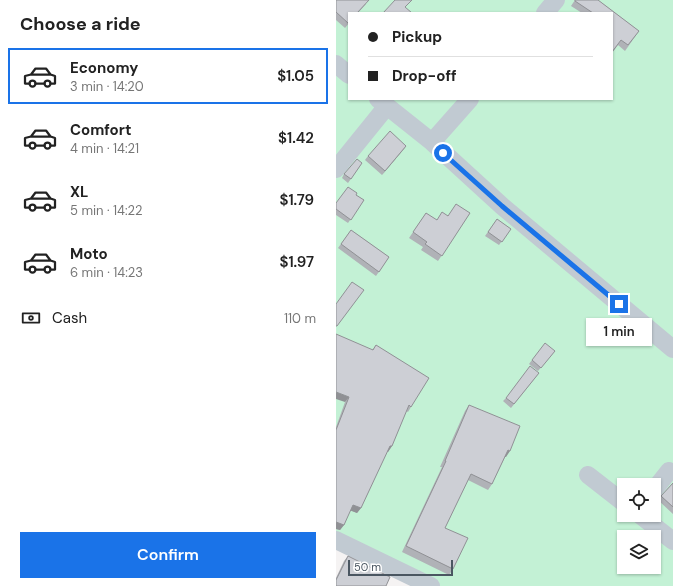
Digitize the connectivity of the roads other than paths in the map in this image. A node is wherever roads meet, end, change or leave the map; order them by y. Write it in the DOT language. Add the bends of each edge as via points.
graph roads {
  1 [pos="556,0"];
  2 [pos="546,12"];
  3 [pos="336,64"];
  4 [pos="348,74"];
  5 [pos="469,100"];
  6 [pos="383,102"];
  7 [pos="432,142"];
  8 [pos="336,169"];
  9 [pos="673,349"];
  10 [pos="669,471"];
  11 [pos="588,475"];
  12 [pos="661,481"];
  13 [pos="617,498"];
  14 [pos="649,522"];
  15 [pos="336,540"];
  16 [pos="673,541"];
  17 [pos="431,586"];
  1 -- 2 [label="street"];
  3 -- 4 [label="street"];
  5 -- 7 [label="street"];
  6 -- 7 [label="street"];
  6 -- 8 [label="street"];
  7 -- 9 [label="street" via="502,206"];
  10 -- 12 [label="street"];
  11 -- 13 [label="street"];
  14 -- 16 [label="street"];
  15 -- 17 [label="street"];
}
